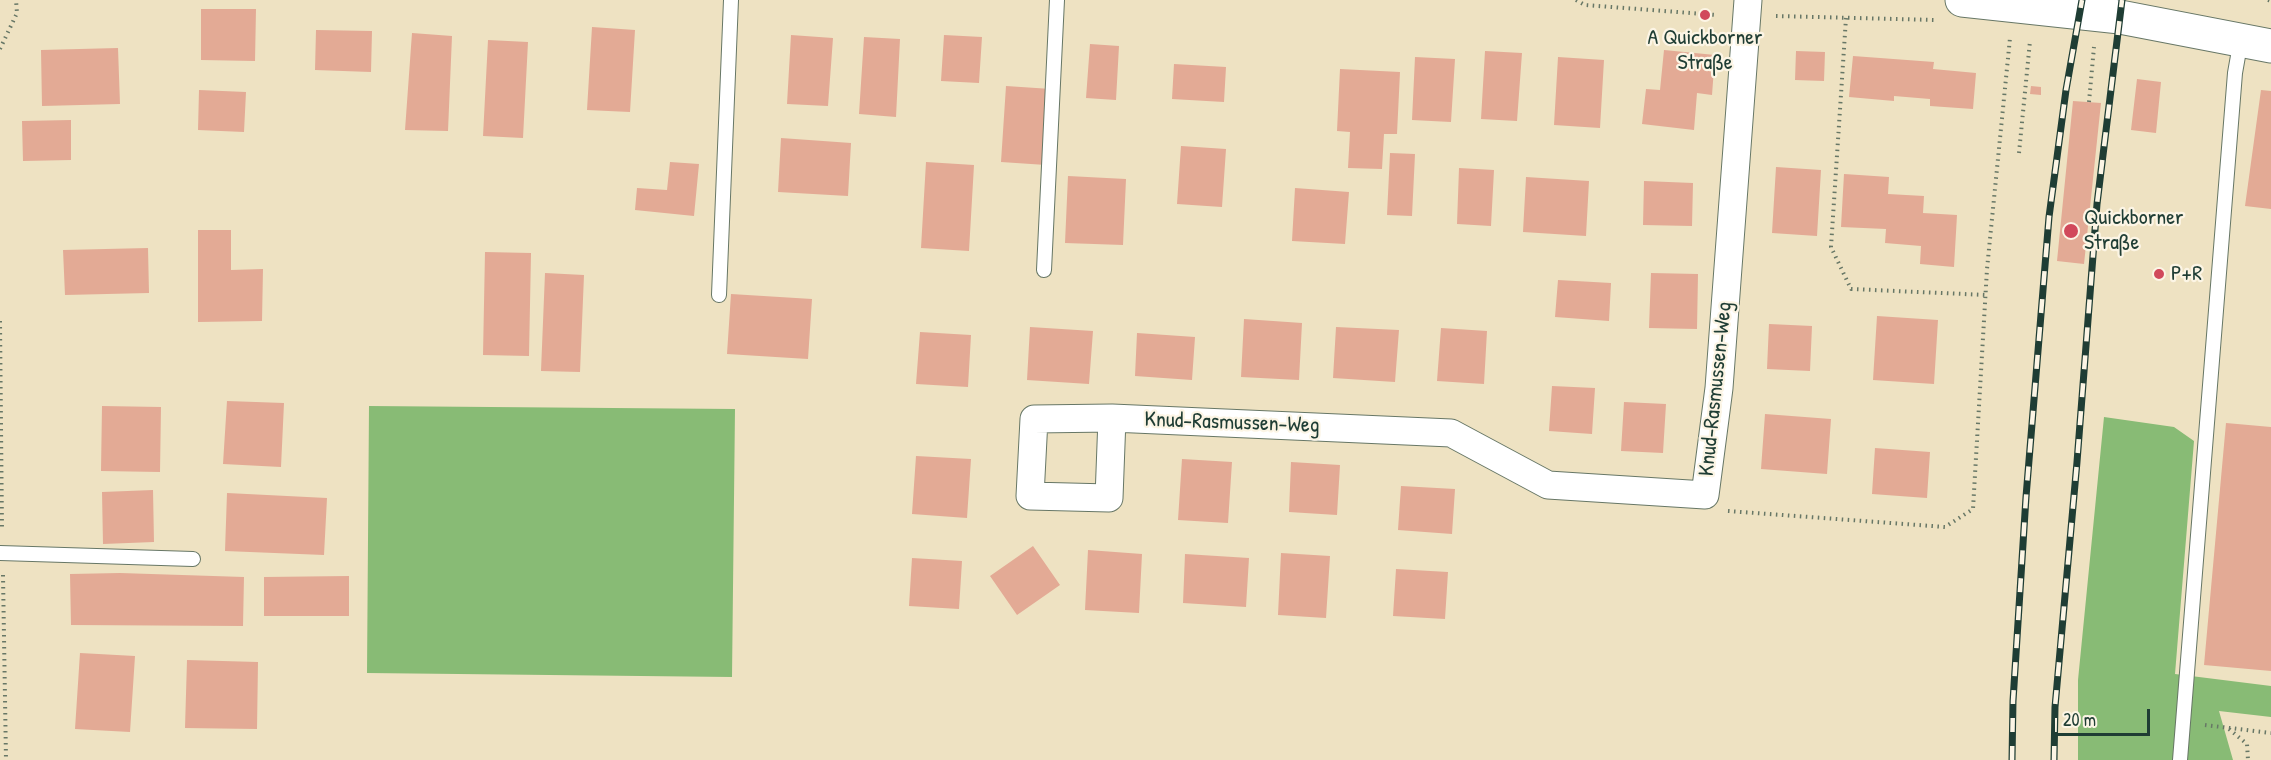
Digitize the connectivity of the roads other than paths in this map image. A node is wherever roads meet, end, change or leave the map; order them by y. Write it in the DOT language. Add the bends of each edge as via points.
graph roads {
  1 [pos="731,0"];
  2 [pos="1057,0"];
  3 [pos="1975,0"];
  4 [pos="1747,8"];
  5 [pos="1952,10"];
  6 [pos="2256,42"];
  7 [pos="1044,270"];
  8 [pos="719,295"];
  9 [pos="1112,418"];
  10 [pos="0,553"];
  11 [pos="192,559"];
  12 [pos="2180,760"];
  1 -- 8 [label="lane"];
  2 -- 7 [label="lane"];
  3 -- 5 [label="street"];
  3 -- 6 [label="street" via="2022,17 2099,14"];
  4 -- 9 [label="street, Knud-Rasmussen-Weg" via="1719,388 1705,495 1548,485 1451,433"];
  6 -- 12 [label="lane" via="2235,73"];
  10 -- 11 [label="lane"];
}
